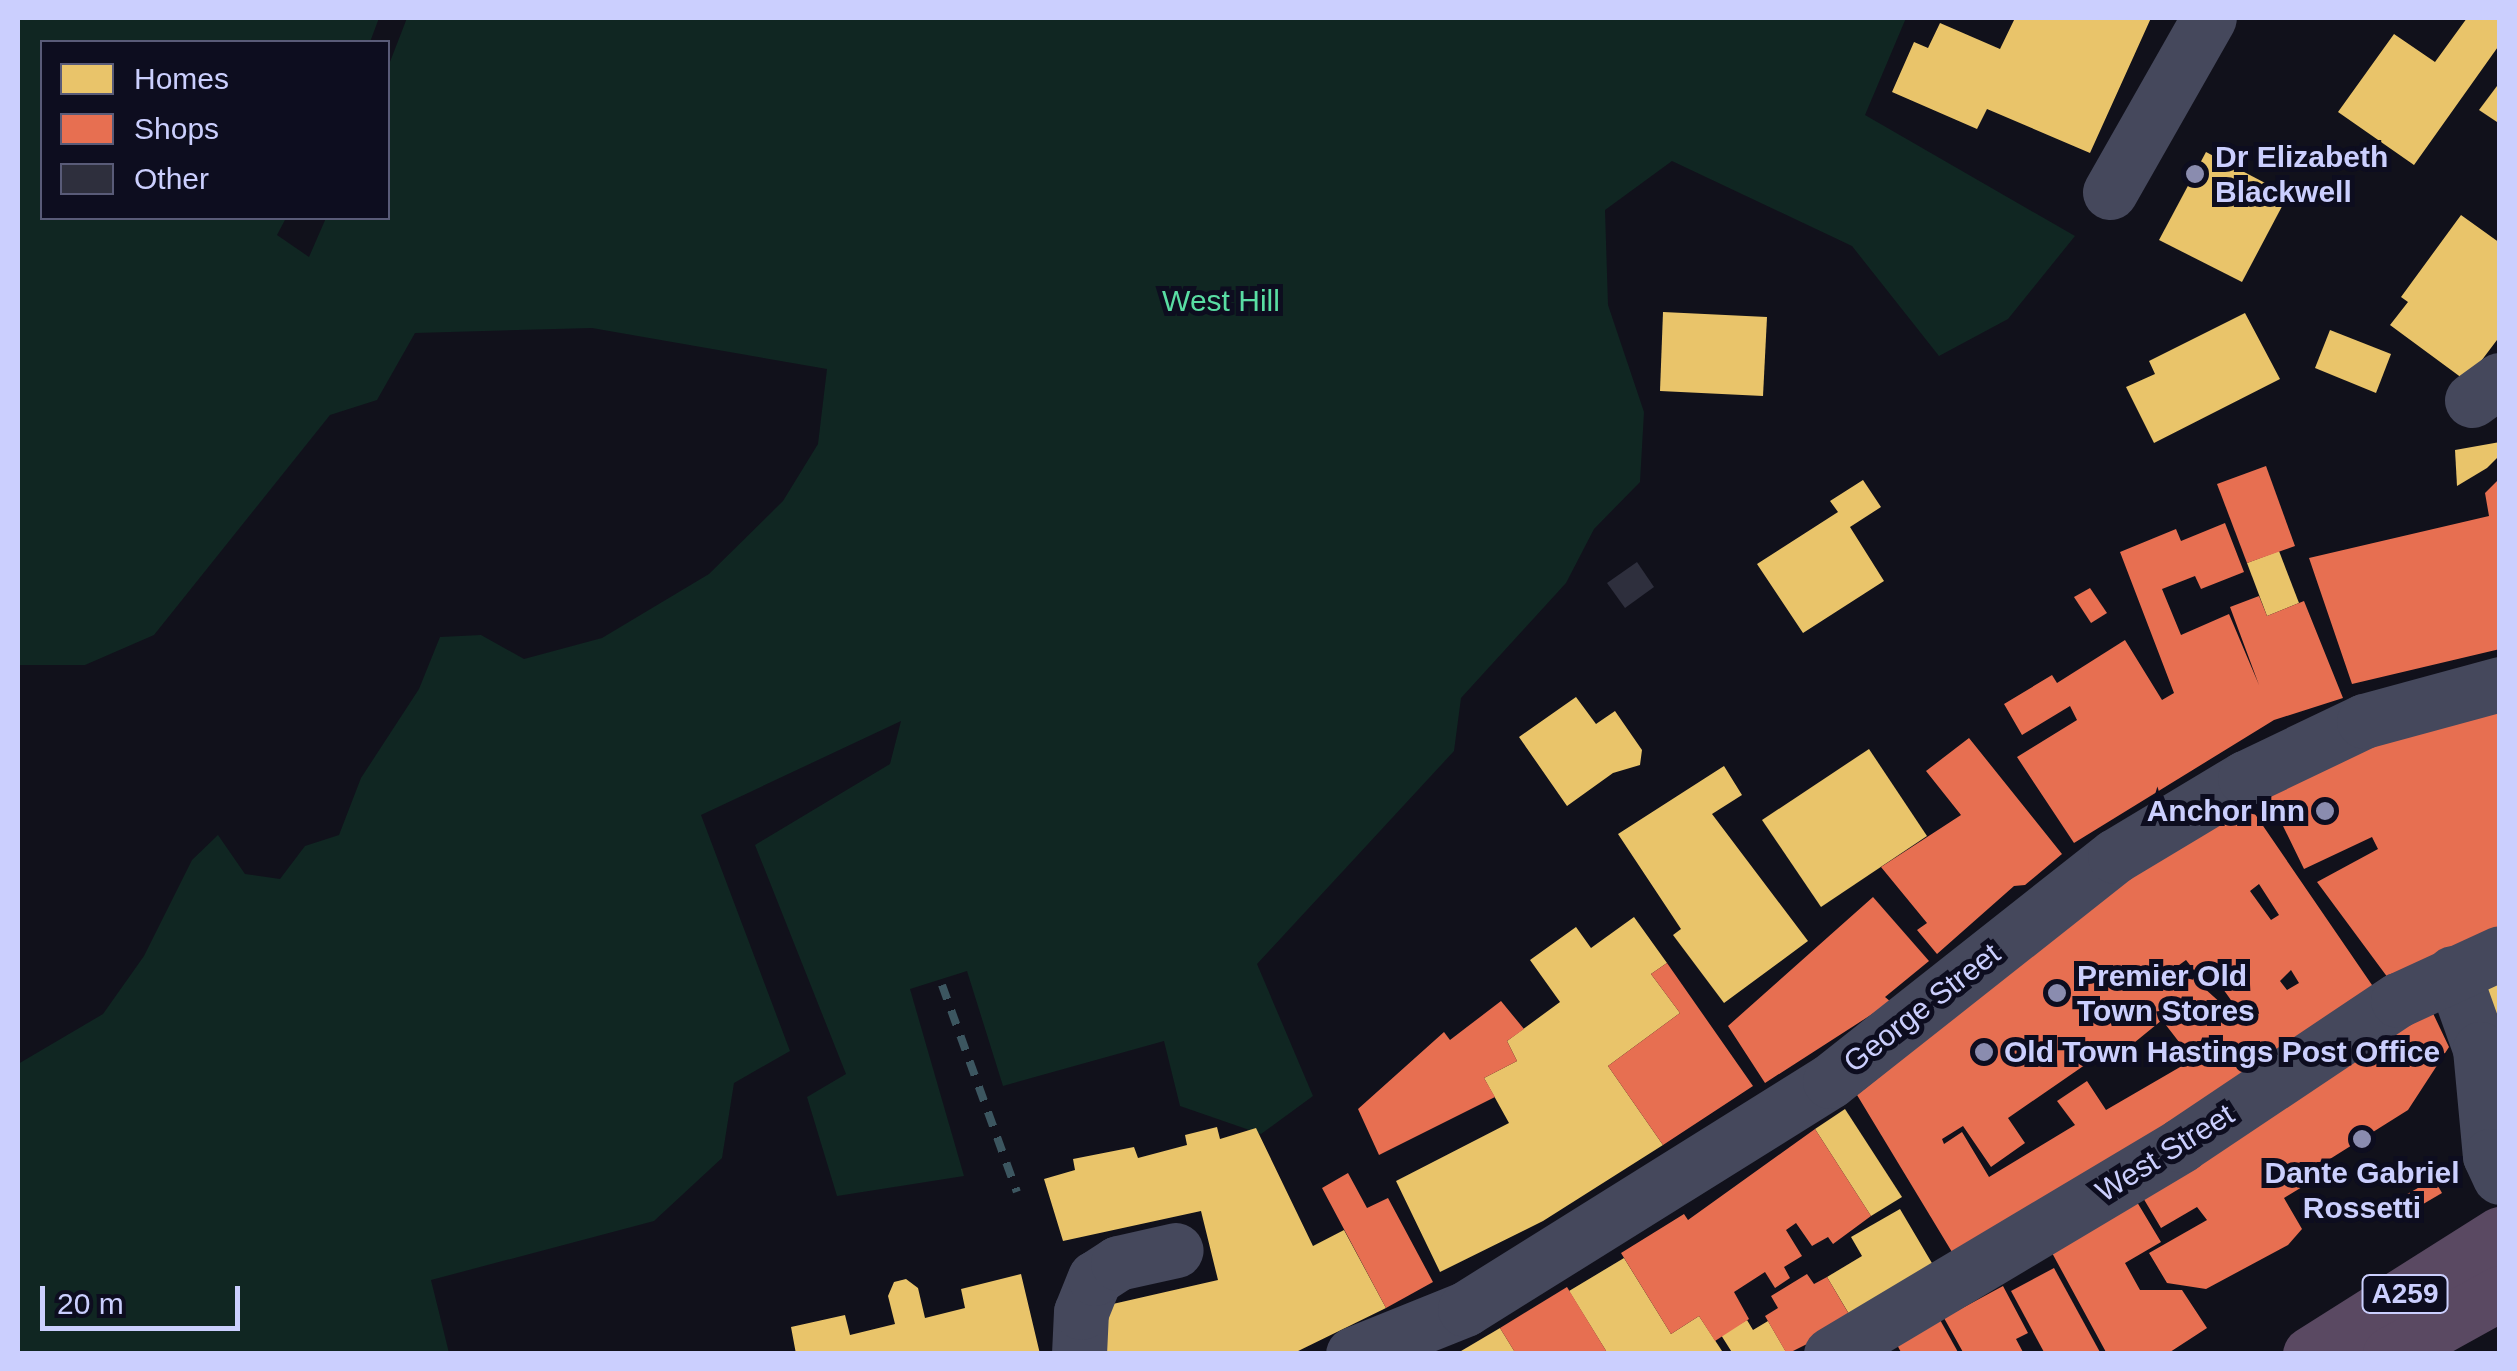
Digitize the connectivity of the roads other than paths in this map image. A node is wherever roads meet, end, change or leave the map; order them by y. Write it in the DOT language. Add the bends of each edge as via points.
graph roads {
  1 [pos="2209,18"];
  2 [pos="2110,192"];
  3 [pos="2500,684"];
  4 [pos="2476,963"];
  5 [pos="2500,1177"];
  6 [pos="2500,1234"];
  7 [pos="1176,1250"];
  8 [pos="2500,1292"];
  9 [pos="1080,1354"];
  10 [pos="1352,1354"];
  11 [pos="1831,1354"];
  12 [pos="2310,1354"];
  13 [pos="2390,1354"];
  1 -- 2 [label="street"];
  3 -- 10 [label="street, George Street" via="2364,721 2246,778 2115,856 1830,1081 1465,1308"];
  4 -- 5 [label="street" via="2490,1156"];
  4 -- 11 [label="street, West Street" via="2398,1000 2181,1146"];
  6 -- 12 [label="highway, A259"];
  7 -- 9 [label="street" via="1118,1263 1094,1278 1082,1312"];
  8 -- 13 [label="highway, A259"];
}
